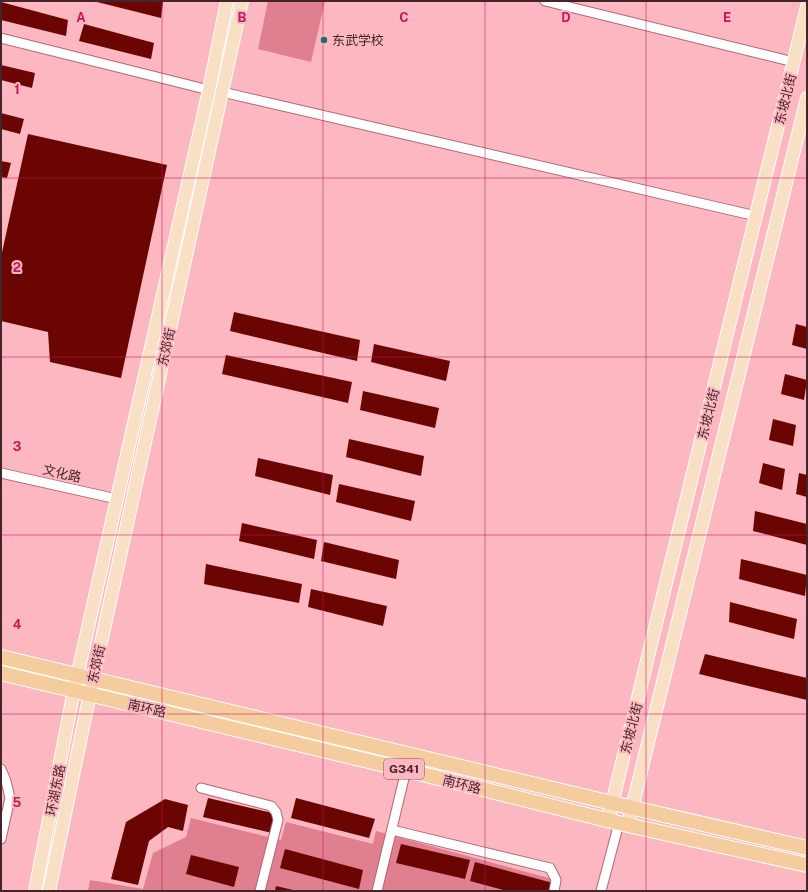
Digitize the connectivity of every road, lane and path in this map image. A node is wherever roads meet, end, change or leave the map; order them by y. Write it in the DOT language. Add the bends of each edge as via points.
graph roads {
  1 [pos="228,1"];
  2 [pos="242,1"];
  3 [pos="545,1"];
  4 [pos="807,7"];
  5 [pos="1,38"];
  6 [pos="794,62"];
  7 [pos="209,90"];
  8 [pos="222,92"];
  9 [pos="807,98"];
  10 [pos="756,216"];
  11 [pos="1,473"];
  12 [pos="117,499"];
  13 [pos="1,657"];
  14 [pos="1,673"];
  15 [pos="77,675"];
  16 [pos="93,679"];
  17 [pos="74,690"];
  18 [pos="90,694"];
  19 [pos="1,769"];
  20 [pos="406,770"];
  21 [pos="200,788"];
  22 [pos="612,803"];
  23 [pos="632,807"];
  24 [pos="618,822"];
  25 [pos="392,830"];
  26 [pos="1,839"];
  27 [pos="807,848"];
  28 [pos="807,865"];
  29 [pos="36,891"];
  30 [pos="49,891"];
  31 [pos="260,891"];
  32 [pos="377,891"];
  33 [pos="554,891"];
  34 [pos="601,891"];
  1 -- 7 [label="main road, 东郊街"];
  2 -- 8 [label="main road, 东郊街"];
  3 -- 6 [label="street"];
  4 -- 6 [label="main road, 东坡北街"];
  5 -- 7 [label="street"];
  6 -- 10 [label="main road, 东坡北街"];
  7 -- 8 [label="street"];
  7 -- 12 [label="main road, 东郊街"];
  8 -- 10 [label="street"];
  8 -- 16 [label="main road, 东郊街"];
  9 -- 23 [label="main road, 东坡北街"];
  10 -- 22 [label="main road, 东坡北街"];
  11 -- 12 [label="street, 文化路"];
  12 -- 15 [label="main road, 东郊街"];
  13 -- 15 [label="highway, 南环路 / G341"];
  14 -- 17 [label="highway, 南环路 / G341"];
  15 -- 16 [label="highway, 南环路 / G341"];
  15 -- 17 [label="main road, 东郊街"];
  16 -- 18 [label="main road, 东郊街"];
  16 -- 22 [label="highway, 南环路 / G341"];
  17 -- 18 [label="highway, 南环路 / G341"];
  17 -- 29 [label="main road, 环湖东路"];
  18 -- 20 [label="highway, 南环路 / G341"];
  18 -- 30 [label="main road, 环湖东路"];
  19 -- 26 [label="street" via="10,798"];
  20 -- 24 [label="highway, 南环路 / G341"];
  20 -- 25 [label="street"];
  21 -- 31 [label="street" via="271,806 276,812 278,820"];
  22 -- 23 [label="highway, 南环路 / G341"];
  22 -- 24 [label="main road, 东坡北街"];
  23 -- 24 [label="main road, 东坡北街"];
  23 -- 27 [label="highway, 南环路 / G341"];
  24 -- 28 [label="highway, 南环路 / G341"];
  24 -- 34 [label="street"];
  25 -- 32 [label="street"];
  25 -- 33 [label="street" via="550,868 556,880"];
}
